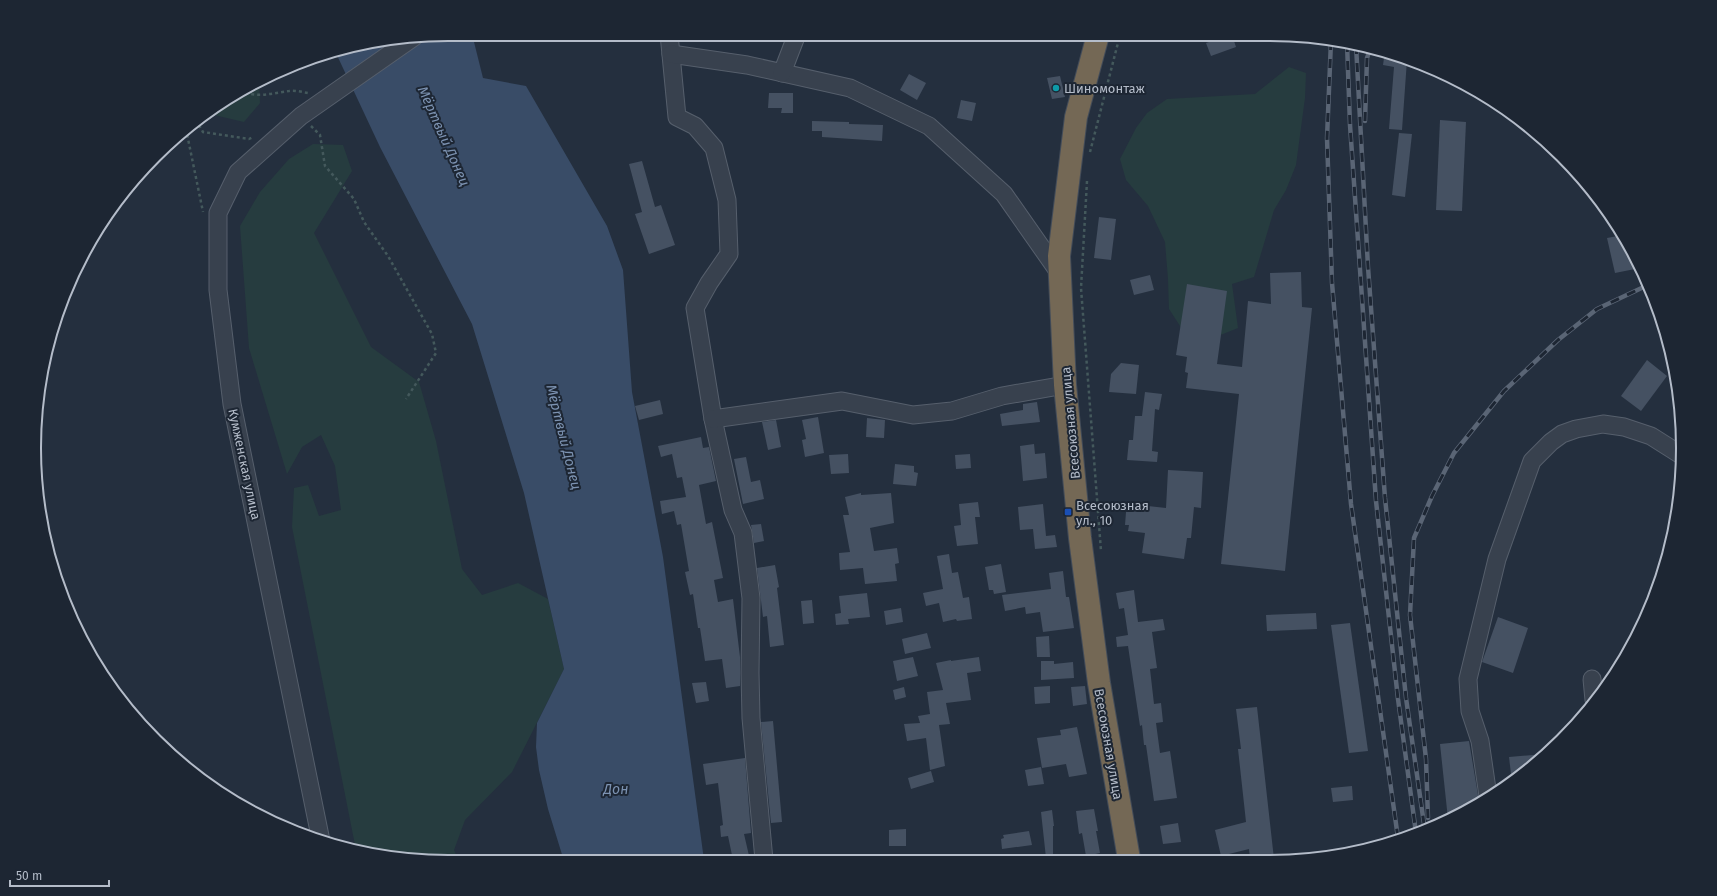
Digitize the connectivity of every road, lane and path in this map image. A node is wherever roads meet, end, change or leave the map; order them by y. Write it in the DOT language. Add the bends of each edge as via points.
graph roads {
  1 [pos="670,41"];
  2 [pos="794,41"];
  3 [pos="1096,41"];
  4 [pos="1118,41"];
  5 [pos="405,43"];
  6 [pos="671,54"];
  7 [pos="782,73"];
  8 [pos="247,95"];
  9 [pos="329,96"];
  10 [pos="305,119"];
  11 [pos="199,126"];
  12 [pos="188,136"];
  13 [pos="255,136"];
  14 [pos="1090,154"];
  15 [pos="1087,178"];
  16 [pos="203,213"];
  17 [pos="1060,274"];
  18 [pos="1065,385"];
  19 [pos="406,399"];
  20 [pos="713,419"];
  21 [pos="1676,451"];
  22 [pos="1101,557"];
  23 [pos="1592,679"];
  24 [pos="1593,694"];
  25 [pos="1487,791"];
  26 [pos="320,834"];
  27 [pos="764,855"];
  28 [pos="1128,855"];
  1 -- 6 [label="street"];
  2 -- 7 [label="street"];
  3 -- 17 [label="highway, Всесоюзная улица" via="1076,117 1059,256"];
  4 -- 14 [label="path"];
  5 -- 9 [label="street, Кумженская улица"];
  6 -- 7 [label="street"];
  6 -- 20 [label="street" via="678,116 695,126 714,148 727,200 729,254 694,308"];
  7 -- 17 [label="street" via="850,88 929,126 1004,194"];
  8 -- 9 [label="path" via="290,91"];
  9 -- 10 [label="street, Кумженская улица"];
  10 -- 19 [label="path" via="320,135 325,166 354,199 364,222 388,256 432,334 436,353"];
  10 -- 26 [label="street, Кумженская улица" via="238,172 218,212 218,290 232,404"];
  11 -- 13 [label="path" via="203,132 249,139"];
  12 -- 16 [label="path"];
  15 -- 22 [label="path" via="1081,288"];
  17 -- 18 [label="highway, Всесоюзная улица"];
  18 -- 20 [label="street" via="1002,396 952,411 913,415 842,401"];
  18 -- 28 [label="highway, Всесоюзная улица" via="1080,538 1099,683"];
  20 -- 27 [label="street" via="734,510 743,533 750,591 751,718"];
  21 -- 25 [label="street" via="1651,436 1624,426 1603,424 1576,428 1562,434 1532,461 1497,559 1468,680 1470,711 1480,741"];
  23 -- 24 [label="street"];
}
